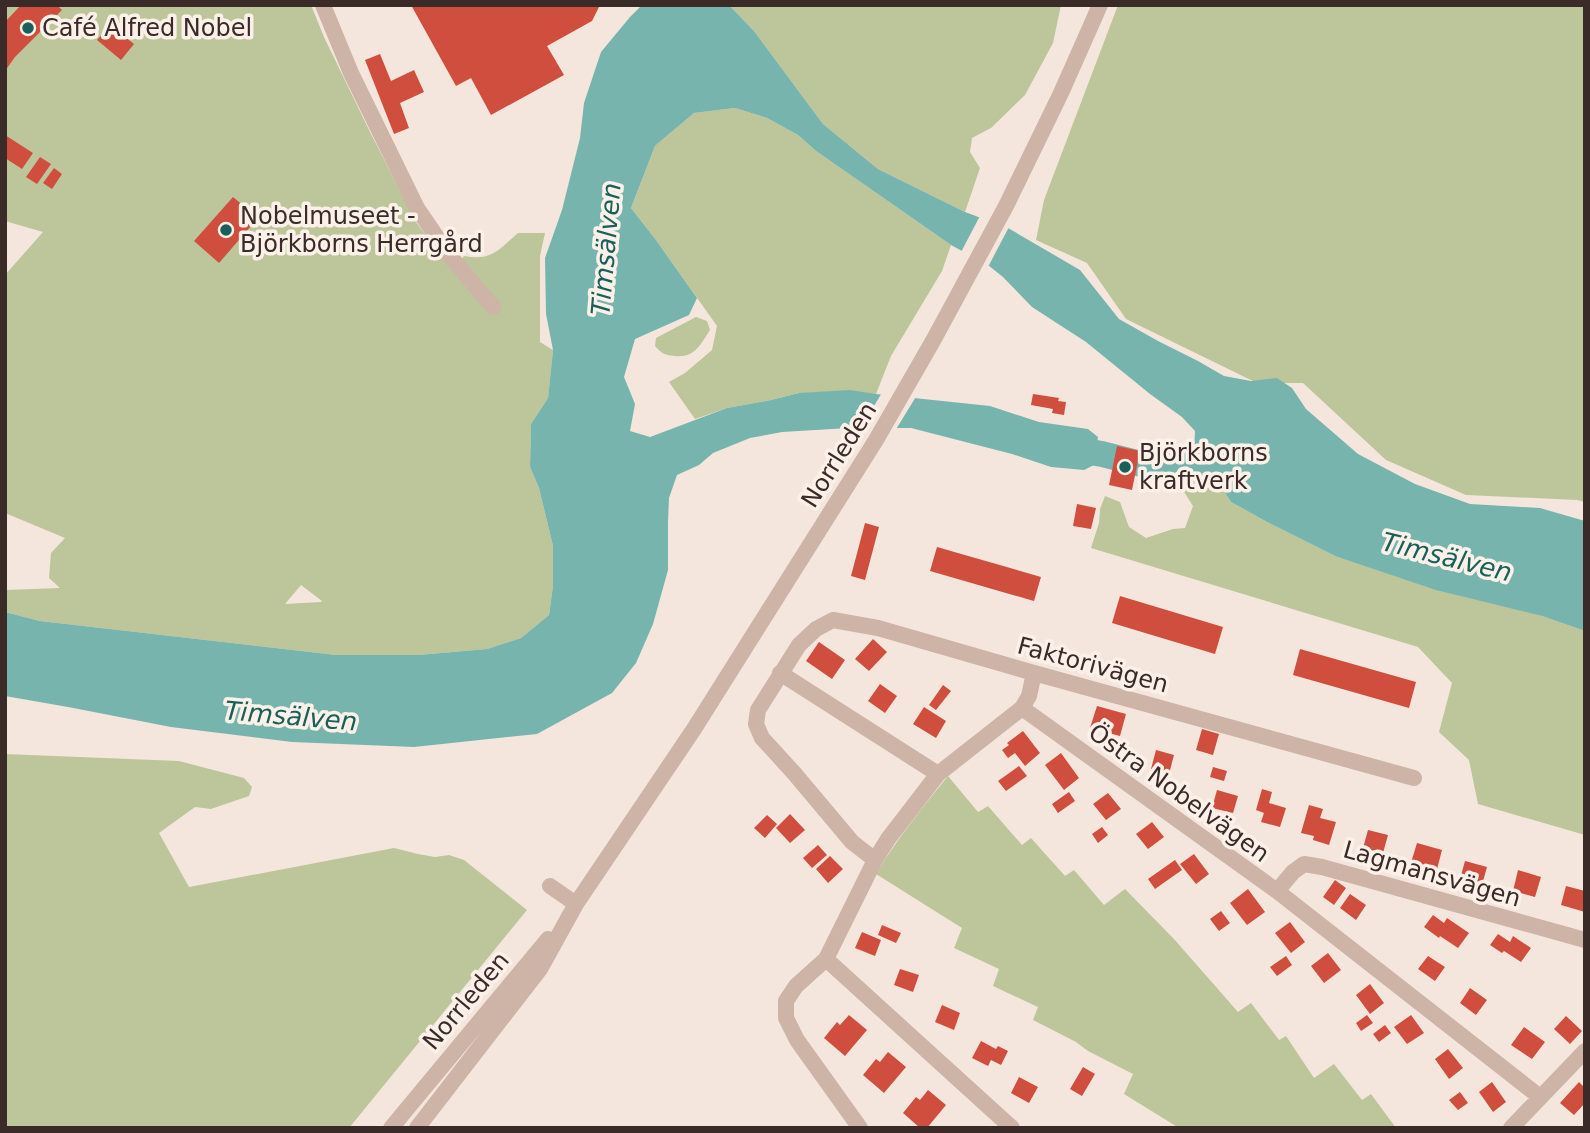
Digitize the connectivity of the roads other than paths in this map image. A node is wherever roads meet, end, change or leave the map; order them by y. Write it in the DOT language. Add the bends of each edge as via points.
graph roads {
  1 [pos="323,5"];
  2 [pos="1100,5"];
  3 [pos="493,307"];
  4 [pos="1034,673"];
  5 [pos="780,674"];
  6 [pos="1022,708"];
  7 [pos="938,774"];
  8 [pos="1415,778"];
  9 [pos="874,860"];
  10 [pos="550,886"];
  11 [pos="1277,891"];
  12 [pos="576,904"];
  13 [pos="1585,940"];
  14 [pos="826,959"];
  15 [pos="1585,1051"];
  16 [pos="1540,1097"];
  17 [pos="391,1128"];
  18 [pos="417,1128"];
  19 [pos="860,1128"];
  20 [pos="1012,1128"];
  21 [pos="1511,1128"];
  1 -- 3 [label="street" via="417,208"];
  2 -- 12 [label="street, Norrleden" via="1006,206 905,391 694,729"];
  4 -- 5 [label="street, Faktorivägen" via="878,628 833,620 816,628 799,645"];
  4 -- 6 [label="street"];
  4 -- 8 [label="street, Faktorivägen"];
  5 -- 7 [label="street"];
  5 -- 9 [label="street" via="758,710 756,724 762,738 852,842"];
  6 -- 7 [label="street"];
  6 -- 11 [label="street, Östra Nobelvägen"];
  7 -- 9 [label="street"];
  9 -- 14 [label="street"];
  10 -- 12 [label="street"];
  11 -- 13 [label="street, Lagmansvägen" via="1304,864"];
  11 -- 16 [label="street, Östra Nobelvägen"];
  12 -- 17 [label="street, Norrleden"];
  12 -- 18 [label="street, Norrleden" via="540,969"];
  14 -- 19 [label="street" via="796,986 786,1001 786,1018"];
  14 -- 20 [label="street"];
  15 -- 16 [label="street"];
  16 -- 21 [label="street"];
}
